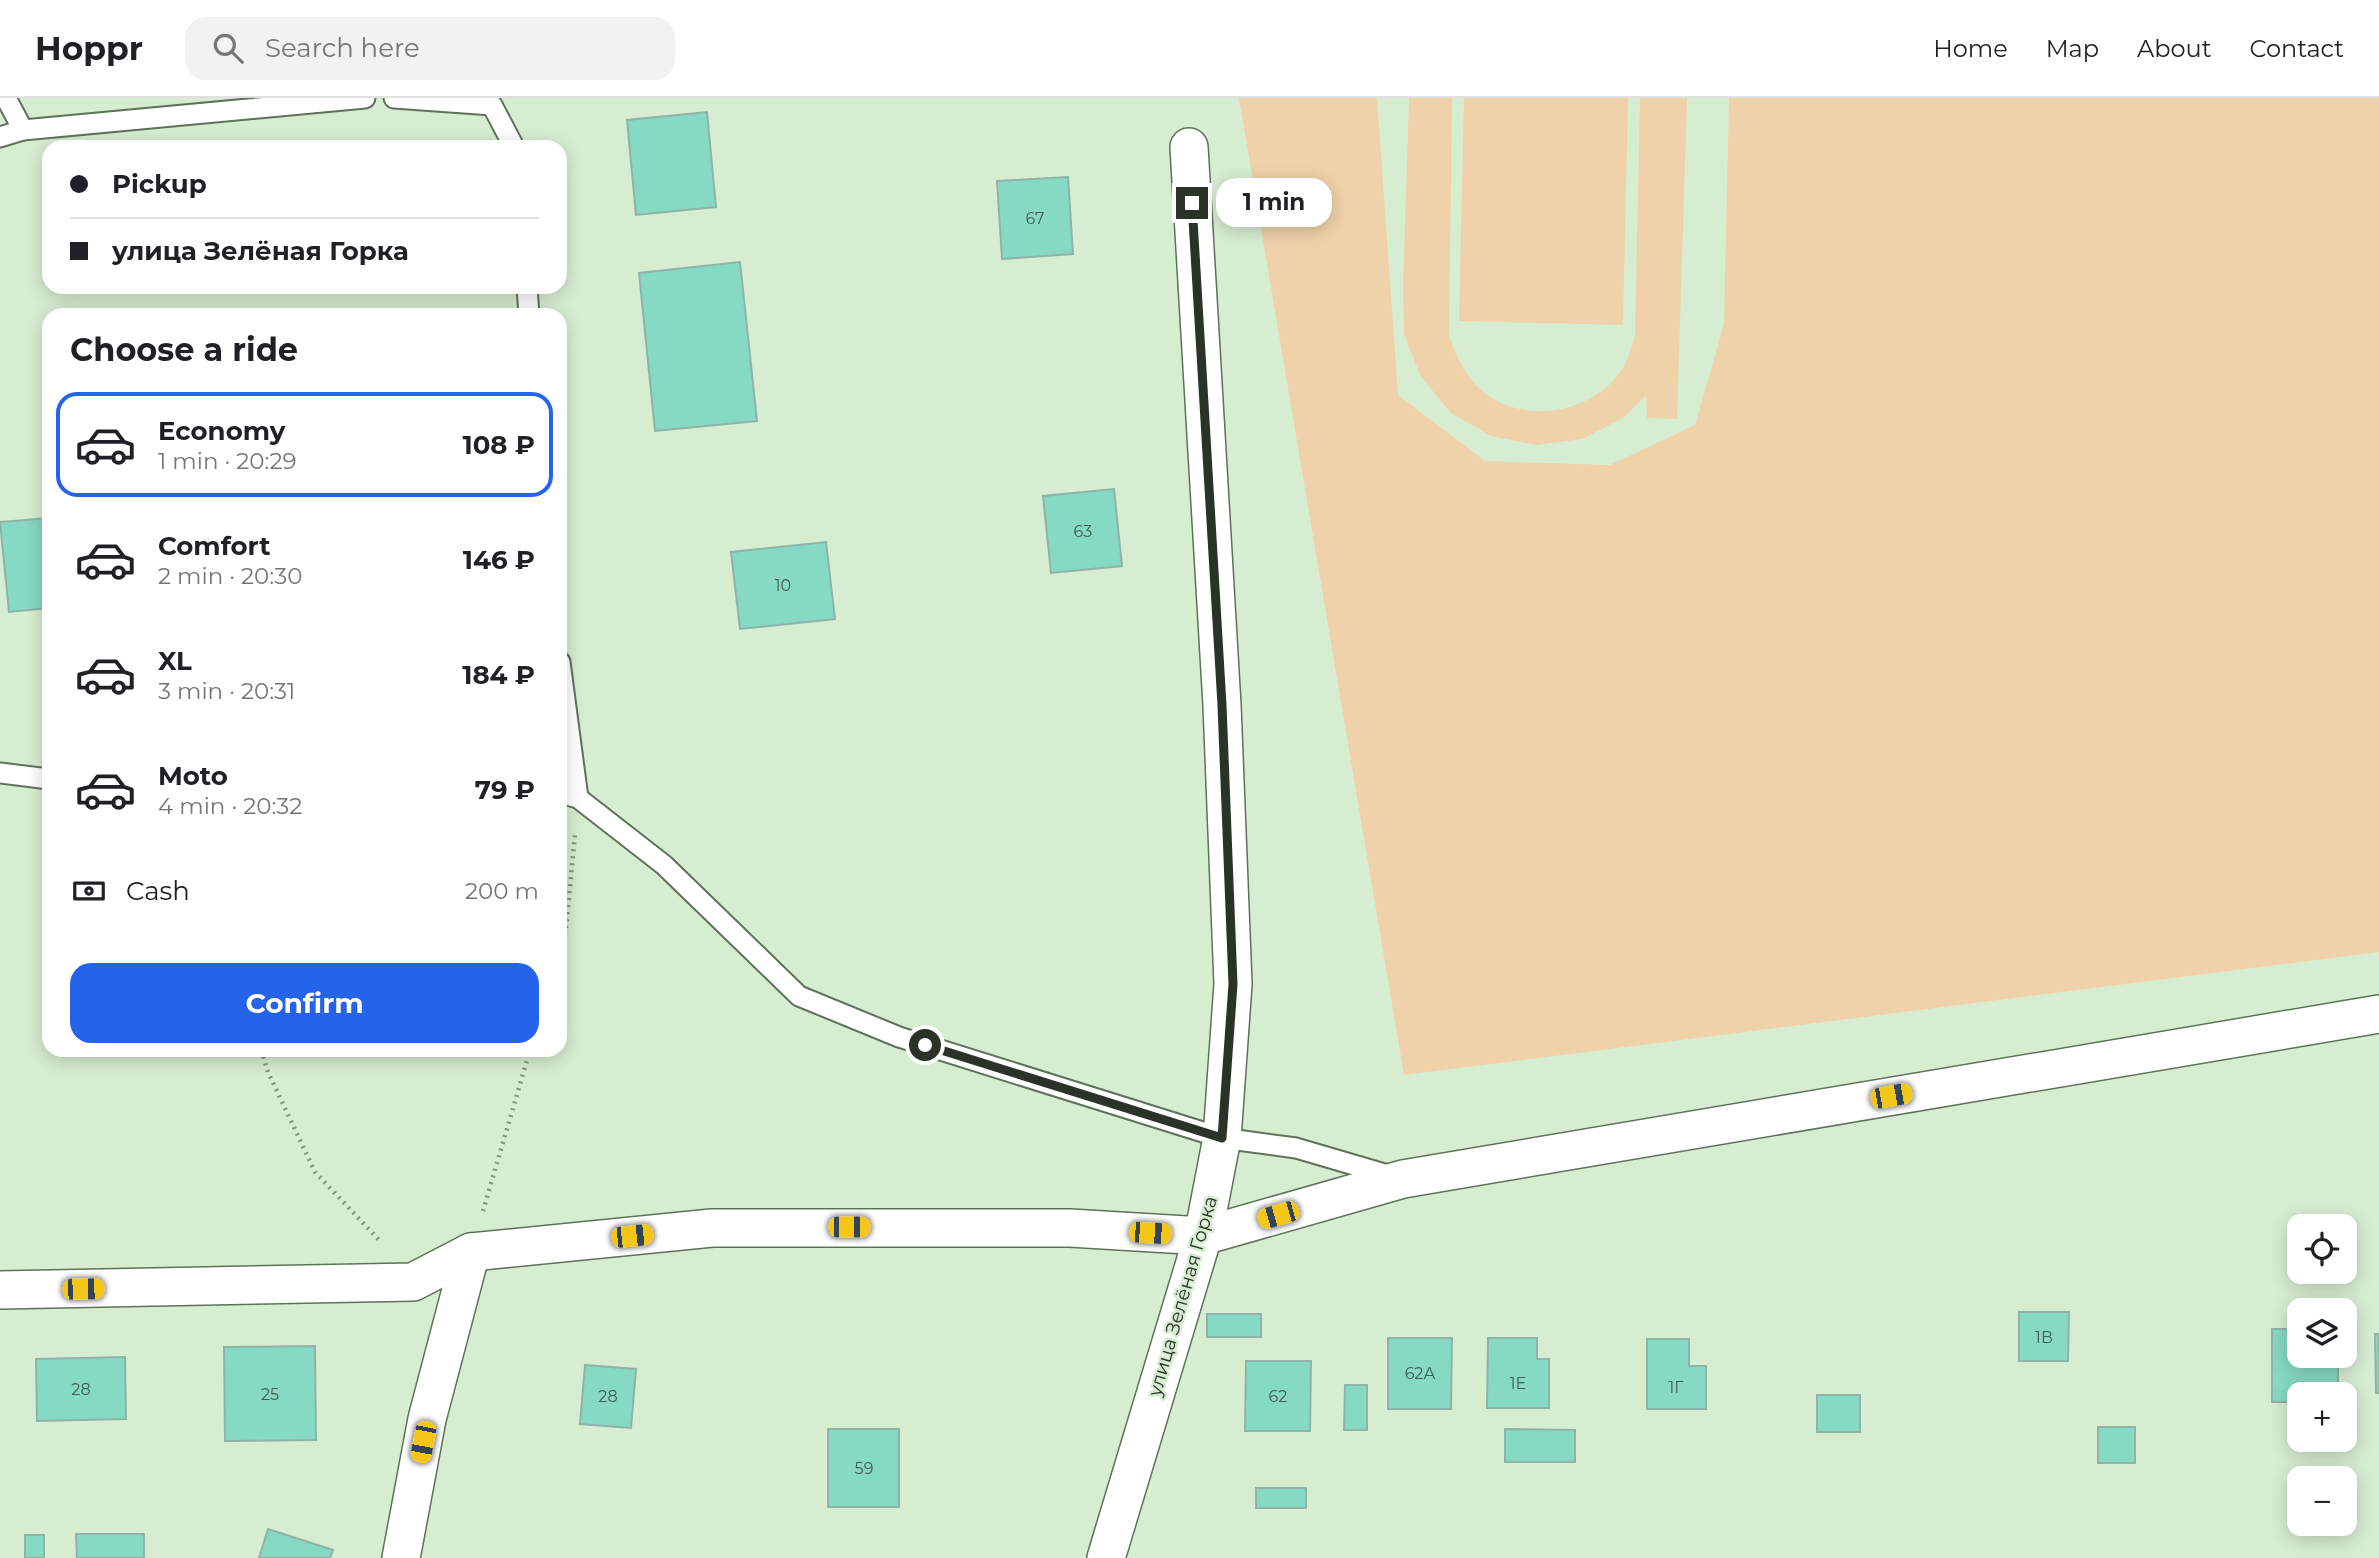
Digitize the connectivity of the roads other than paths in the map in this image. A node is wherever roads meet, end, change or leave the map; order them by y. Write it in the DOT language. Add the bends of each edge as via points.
graph roads {
  1 [pos="6,98"];
  2 [pos="365,98"];
  3 [pos="394,98"];
  4 [pos="494,101"];
  5 [pos="23,130"];
  6 [pos="0,137"];
  7 [pos="511,140"];
  8 [pos="1189,147"];
  9 [pos="567,766"];
  10 [pos="0,773"];
  11 [pos="42,778"];
  12 [pos="569,796"];
  13 [pos="2379,1014"];
  14 [pos="1222,1138"];
  15 [pos="1403,1179"];
  16 [pos="1203,1236"];
  17 [pos="471,1252"];
  18 [pos="0,1290"];
  19 [pos="401,1558"];
  20 [pos="1106,1558"];
  1 -- 5 [label="lane"];
  2 -- 5 [label="lane"];
  3 -- 4 [label="lane"];
  4 -- 7 [label="lane"];
  5 -- 6 [label="lane"];
  8 -- 14 [label="street, улица Зелёная Горка" via="1222,705 1233,984"];
  9 -- 12 [label="lane"];
  10 -- 11 [label="lane"];
  12 -- 14 [label="lane" via="664,865 799,996 899,1037"];
  13 -- 15 [label="street"];
  14 -- 15 [label="lane" via="1296,1148"];
  14 -- 16 [label="street, улица Зелёная Горка"];
  15 -- 16 [label="street"];
  16 -- 17 [label="street" via="1070,1227 712,1227"];
  16 -- 20 [label="street, улица Зелёная Горка"];
  17 -- 18 [label="street" via="413,1282"];
  17 -- 19 [label="street" via="428,1419"];
}
